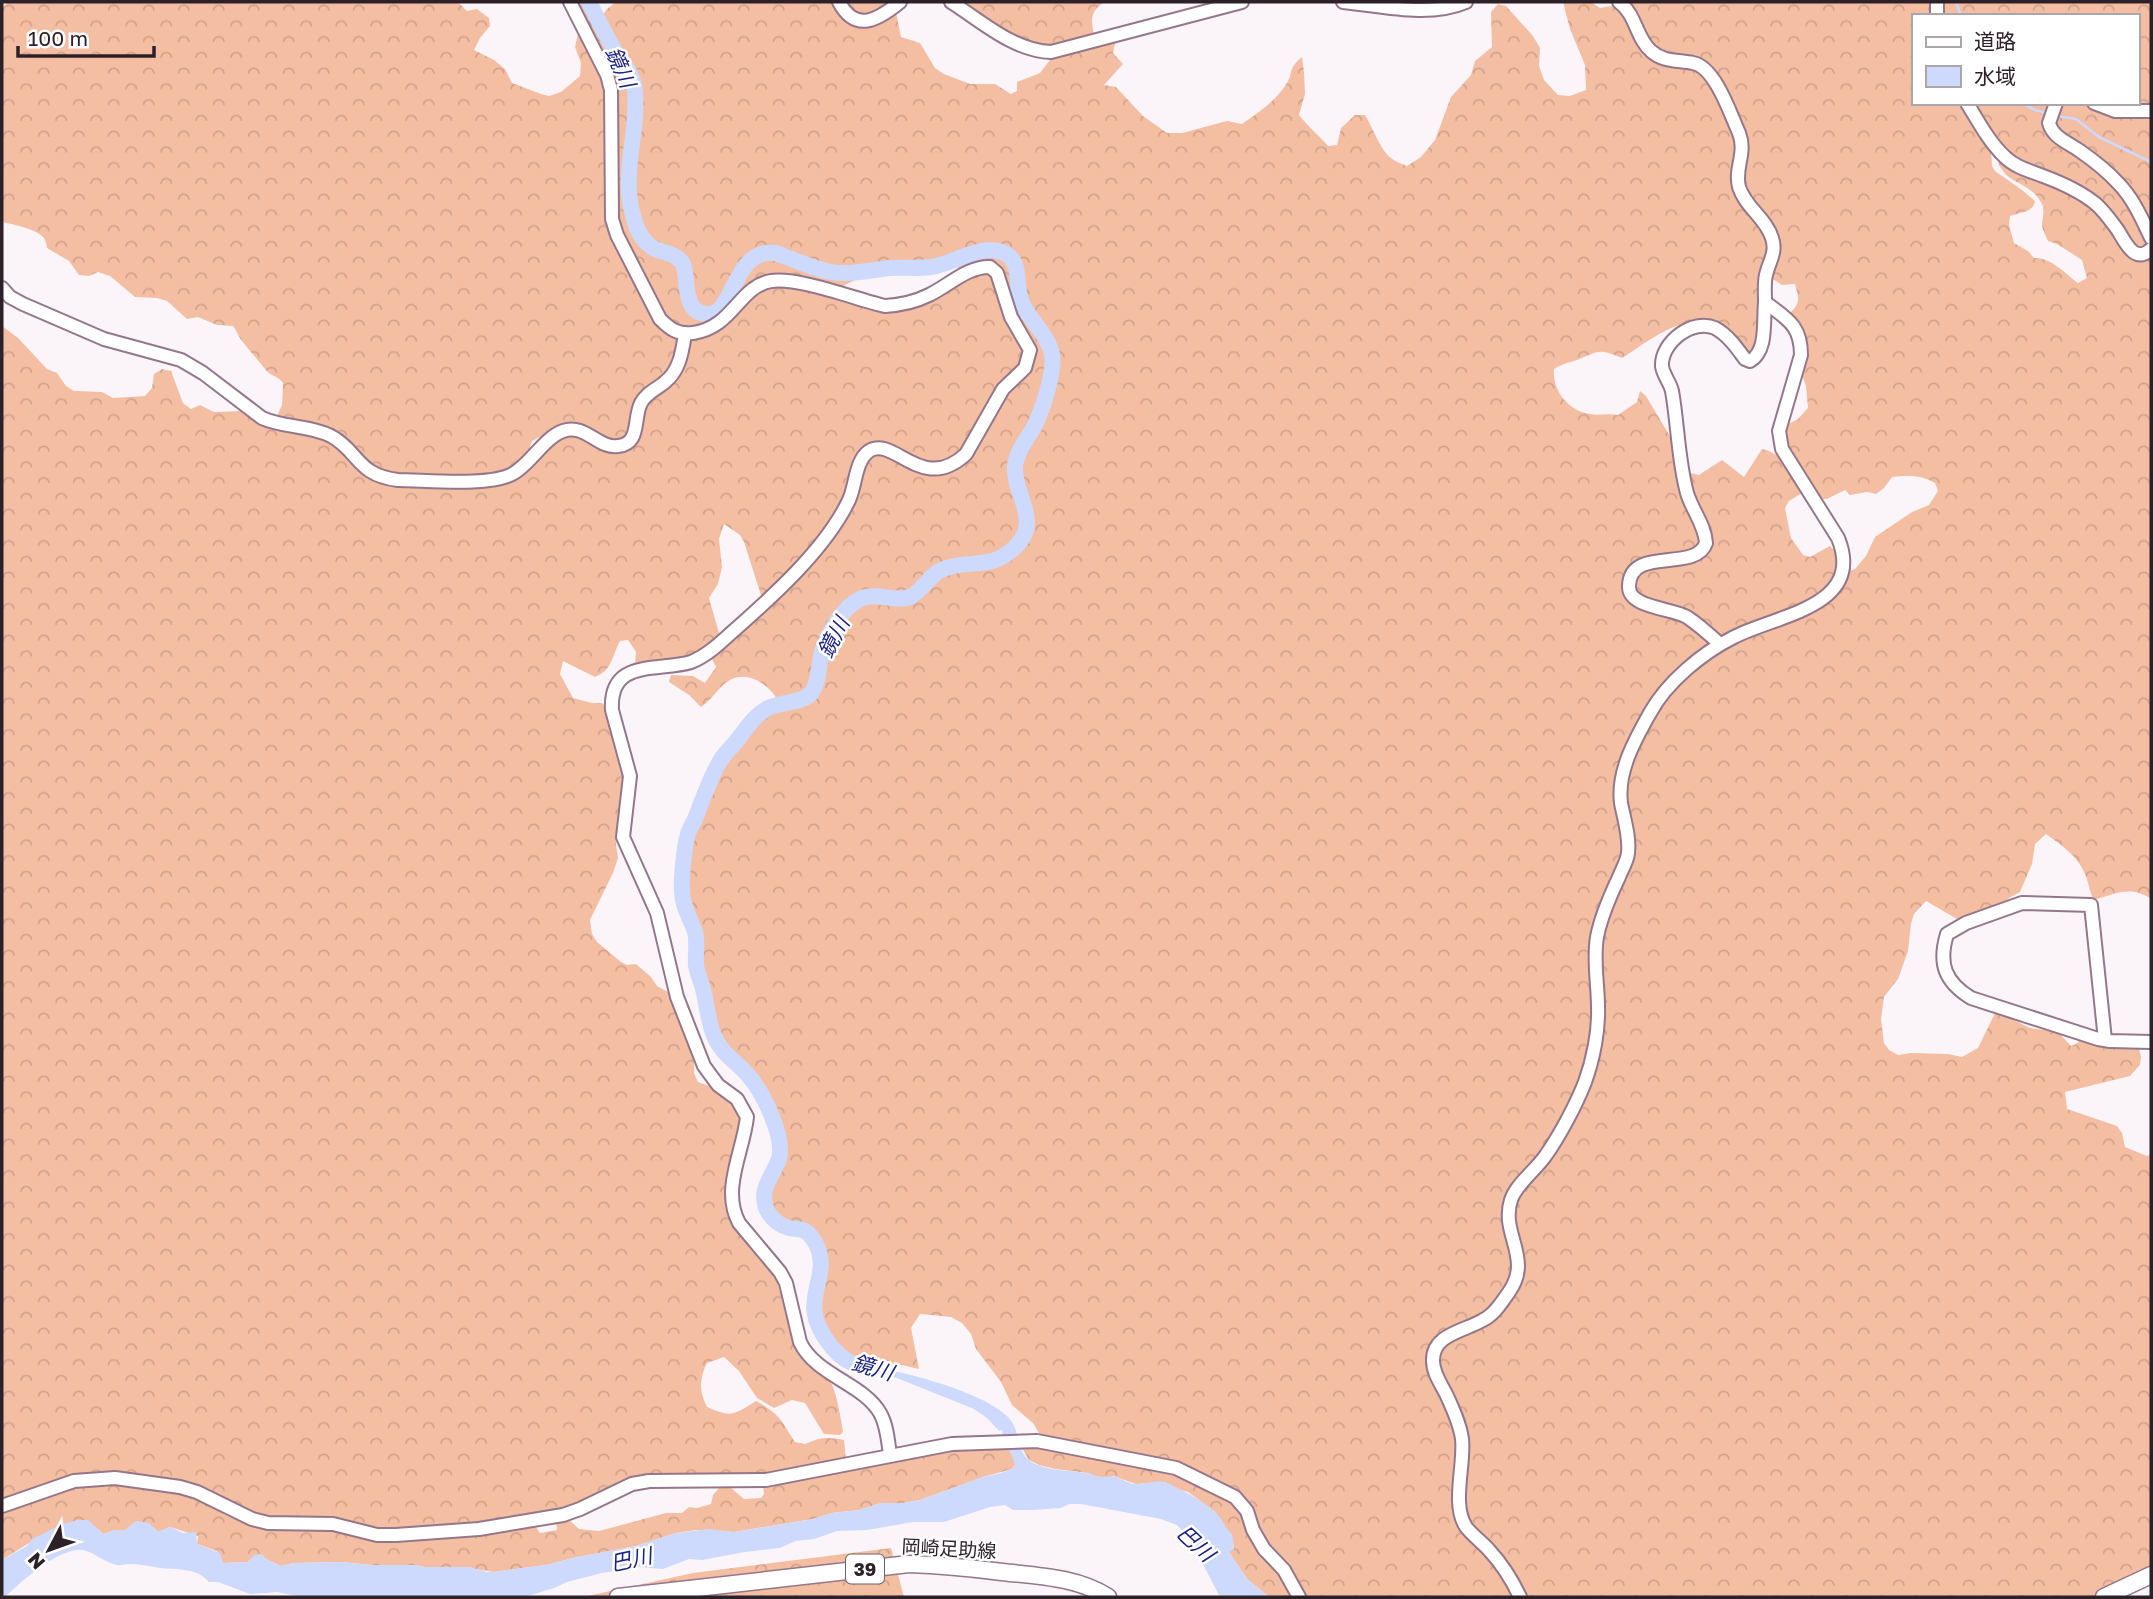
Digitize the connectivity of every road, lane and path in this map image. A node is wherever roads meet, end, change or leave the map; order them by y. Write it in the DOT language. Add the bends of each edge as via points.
graph roads {
  1 [pos="570,2"];
  2 [pos="839,2"];
  3 [pos="900,2"];
  4 [pos="951,2"];
  5 [pos="1242,2"];
  6 [pos="1343,2"];
  7 [pos="1466,2"];
  8 [pos="1619,2"];
  9 [pos="1968,105"];
  10 [pos="2055,105"];
  11 [pos="2099,105"];
  12 [pos="2151,111"];
  13 [pos="2151,238"];
  14 [pos="2151,249"];
  15 [pos="2,288"];
  16 [pos="1765,302"];
  17 [pos="685,334"];
  18 [pos="1720,644"];
  19 [pos="2105,1040"];
  20 [pos="2151,1042"];
  21 [pos="890,1455"];
  22 [pos="2,1506"];
  23 [pos="2151,1574"];
  24 [pos="618,1597"];
  25 [pos="1108,1597"];
  26 [pos="1299,1597"];
  27 [pos="1520,1597"];
  28 [pos="2104,1597"];
  1 -- 17 [label="street" via="611,90 611,207 617,235 660,319"];
  2 -- 3 [label="street" via="847,14 869,21"];
  4 -- 5 [label="street" via="1015,43 1041,52"];
  6 -- 7 [label="street" via="1420,10 1447,9"];
  8 -- 16 [label="street" via="1656,55 1695,63 1708,71 1734,122 1743,142 1740,190 1769,231 1774,246 1766,272"];
  9 -- 14 [label="street" via="2005,158 2072,188 2096,205 2134,254"];
  10 -- 13 [label="street" via="2049,123 2058,137 2118,182"];
  11 -- 12 [label="street" via="2115,111"];
  15 -- 17 [label="street" via="23,304 104,339 181,360 262,418 316,429 336,439 367,470 398,480 505,477 554,436 572,429 607,445 623,445 635,434 642,401 674,373"];
  16 -- 18 [label="street" via="1792,324 1801,343 1779,441 1838,538 1843,569 1835,588 1818,602"];
  16 -- 18 [label="street" via="1762,345 1753,360 1746,360 1721,332 1702,325 1666,347 1662,370 1672,392 1686,491 1706,543 1691,557 1643,566 1629,584 1637,600 1685,616"];
  17 -- 21 [label="street" via="716,326 766,282 785,280 898,305 990,267 998,273 1011,317 1030,350 1025,368 1003,389 959,460 935,470 883,448 867,452 849,499 826,536 753,614 700,658 632,670 620,681 611,700 630,776 623,837 657,913 677,997 704,1066 718,1085 737,1099 747,1117 732,1182 734,1214 786,1283 804,1351 879,1410"];
  18 -- 27 [label="street" via="1661,696 1624,768 1621,802 1628,854 1598,933 1598,1008 1590,1065 1552,1147 1512,1197 1509,1213 1519,1266 1515,1282 1486,1319 1447,1336 1434,1353 1435,1373 1462,1438 1462,1517 1502,1566"];
  19 -- 19 [label="street" via="1962,993 1946,976 1947,934 2022,903 2091,905"];
  19 -- 20 [label="street"];
  21 -- 22 [label="street" via="766,1480 649,1481 563,1515 479,1530 423,1534 377,1535 332,1524 268,1523 197,1492 116,1478 74,1481"];
  21 -- 26 [label="street" via="952,1444 1037,1440 1176,1468 1235,1497 1247,1511 1264,1549 1284,1570"];
  23 -- 28 [label="main road"];
  24 -- 25 [label="main road, 岡崎足助線 / 39" via="909,1564 1050,1576"];
}
